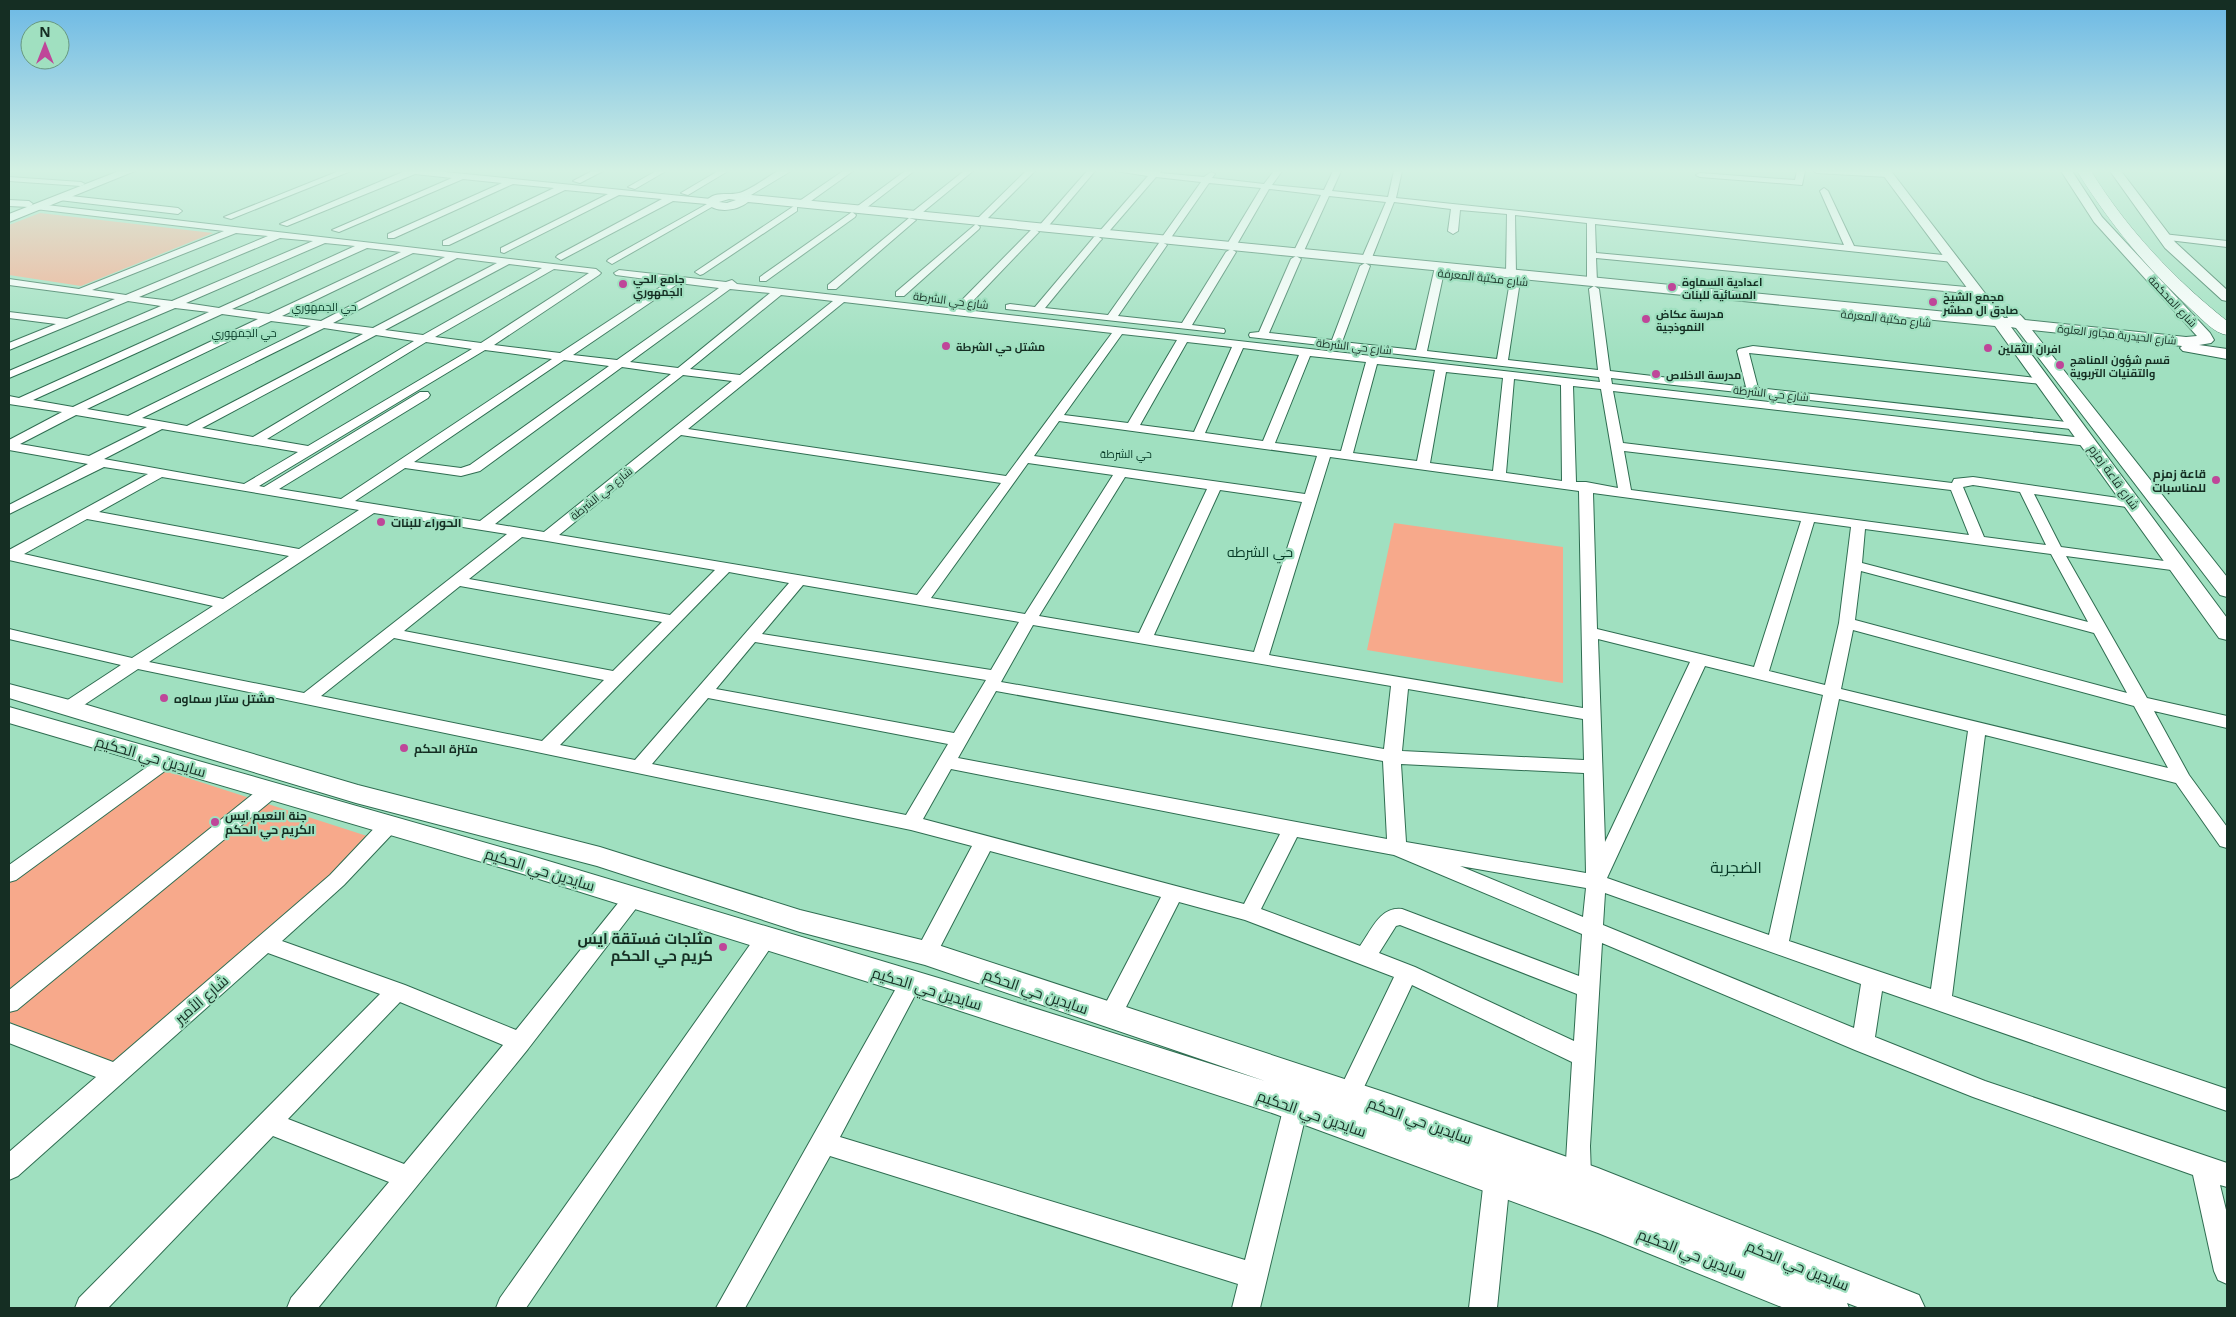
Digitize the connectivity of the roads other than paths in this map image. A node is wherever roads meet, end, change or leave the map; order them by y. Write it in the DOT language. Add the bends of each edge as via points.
graph roads {
  1 [pos="231,232"];
  2 [pos="267,232"];
  3 [pos="325,232"];
  4 [pos="343,232"];
  5 [pos="395,232"];
  6 [pos="465,232"];
  7 [pos="534,232"];
  8 [pos="607,232"];
  9 [pos="669,232"];
  10 [pos="678,232"];
  11 [pos="759,232"];
  12 [pos="827,232"];
  13 [pos="896,232"];
  14 [pos="969,232"];
  15 [pos="1036,232"];
  16 [pos="1063,232"];
  17 [pos="1102,232"];
  18 [pos="1170,232"];
  19 [pos="1240,232"];
  20 [pos="1308,232"];
  21 [pos="1377,232"];
  22 [pos="1512,232"];
  23 [pos="1591,232"];
  24 [pos="1701,232"];
  25 [pos="1843,232"];
  26 [pos="1932,232"];
  27 [pos="1938,232"];
  28 [pos="2110,232"];
  29 [pos="2114,232"];
  30 [pos="2129,232"];
  31 [pos="2143,232"];
  32 [pos="2146,232"];
  33 [pos="2160,232"];
  34 [pos="330,233"];
  35 [pos="1099,236"];
  36 [pos="2163,237"];
  37 [pos="1163,242"];
  38 [pos="368,244"];
  39 [pos="411,244"];
  40 [pos="2227,244"];
  41 [pos="465,245"];
  42 [pos="2121,245"];
  43 [pos="1850,248"];
  44 [pos="1231,249"];
  45 [pos="523,252"];
  46 [pos="1955,253"];
  47 [pos="456,255"];
  48 [pos="1591,255"];
  49 [pos="1297,256"];
  50 [pos="555,260"];
  51 [pos="508,261"];
  52 [pos="1366,263"];
  53 [pos="630,264"];
  54 [pos="604,269"];
  55 [pos="1439,270"];
  56 [pos="700,272"];
  57 [pos="742,276"];
  58 [pos="1513,277"];
  59 [pos="763,279"];
  60 [pos="678,280"];
  61 [pos="9,282"];
  62 [pos="2157,283"];
  63 [pos="1593,285"];
  64 [pos="729,286"];
  65 [pos="832,287"];
  66 [pos="779,291"];
  67 [pos="80,292"];
  68 [pos="1983,292"];
  69 [pos="900,294"];
  70 [pos="2227,297"];
  71 [pos="126,298"];
  72 [pos="841,299"];
  73 [pos="966,302"];
  74 [pos="174,305"];
  75 [pos="1004,306"];
  76 [pos="2227,309"];
  77 [pos="1038,310"];
  78 [pos="219,311"];
  79 [pos="9,315"];
  80 [pos="995,316"];
  81 [pos="1943,316"];
  82 [pos="268,318"];
  83 [pos="1111,318"];
  84 [pos="67,323"];
  85 [pos="2012,323"];
  86 [pos="2227,324"];
  87 [pos="322,325"];
  88 [pos="1209,330"];
  89 [pos="1119,331"];
  90 [pos="2227,331"];
  91 [pos="372,332"];
  92 [pos="1185,332"];
  93 [pos="2204,335"];
  94 [pos="1263,336"];
  95 [pos="2125,338"];
  96 [pos="424,339"];
  97 [pos="1203,340"];
  98 [pos="1239,344"];
  99 [pos="1336,344"];
  100 [pos="9,347"];
  101 [pos="483,347"];
  102 [pos="499,349"];
  103 [pos="1306,352"];
  104 [pos="1421,353"];
  105 [pos="2227,354"];
  106 [pos="561,357"];
  107 [pos="1372,360"];
  108 [pos="1502,363"];
  109 [pos="618,364"];
  110 [pos="1441,368"];
  111 [pos="681,371"];
  112 [pos="1605,374"];
  113 [pos="9,375"];
  114 [pos="1509,375"];
  115 [pos="743,379"];
  116 [pos="2042,381"];
  117 [pos="1567,382"];
  118 [pos="1606,386"];
  119 [pos="1753,391"];
  120 [pos="14,401"];
  121 [pos="2058,403"];
  122 [pos="2084,406"];
  123 [pos="74,411"];
  124 [pos="1055,417"];
  125 [pos="128,420"];
  126 [pos="160,425"];
  127 [pos="1132,427"];
  128 [pos="2076,427"];
  129 [pos="189,430"];
  130 [pos="678,431"];
  131 [pos="1198,436"];
  132 [pos="255,441"];
  133 [pos="2088,442"];
  134 [pos="1268,445"];
  135 [pos="9,446"];
  136 [pos="1616,446"];
  137 [pos="310,450"];
  138 [pos="1325,452"];
  139 [pos="1346,455"];
  140 [pos="1024,459"];
  141 [pos="95,462"];
  142 [pos="403,464"];
  143 [pos="1423,465"];
  144 [pos="160,473"];
  145 [pos="1121,473"];
  146 [pos="1499,475"];
  147 [pos="1009,480"];
  148 [pos="1578,485"];
  149 [pos="1214,486"];
  150 [pos="1956,487"];
  151 [pos="246,488"];
  152 [pos="2025,489"];
  153 [pos="268,490"];
  154 [pos="1625,492"];
  155 [pos="9,499"];
  156 [pos="1311,499"];
  157 [pos="23,502"];
  158 [pos="344,503"];
  159 [pos="2134,504"];
  160 [pos="372,508"];
  161 [pos="9,510"];
  162 [pos="85,514"];
  163 [pos="1809,517"];
  164 [pos="1859,523"];
  165 [pos="483,526"];
  166 [pos="519,532"];
  167 [pos="547,537"];
  168 [pos="1978,540"];
  169 [pos="2055,549"];
  170 [pos="302,554"];
  171 [pos="10,556"];
  172 [pos="1854,565"];
  173 [pos="2178,567"];
  174 [pos="726,568"];
  175 [pos="800,580"];
  176 [pos="457,581"];
  177 [pos="2227,591"];
  178 [pos="922,601"];
  179 [pos="226,604"];
  180 [pos="1029,619"];
  181 [pos="674,620"];
  182 [pos="1847,623"];
  183 [pos="2101,630"];
  184 [pos="2226,630"];
  185 [pos="1589,632"];
  186 [pos="392,633"];
  187 [pos="9,634"];
  188 [pos="752,636"];
  189 [pos="1144,638"];
  190 [pos="1260,658"];
  191 [pos="1700,659"];
  192 [pos="136,664"];
  193 [pos="1760,674"];
  194 [pos="617,677"];
  195 [pos="993,681"];
  196 [pos="1400,682"];
  197 [pos="9,691"];
  198 [pos="704,692"];
  199 [pos="1831,692"];
  200 [pos="307,699"];
  201 [pos="2141,702"];
  202 [pos="69,707"];
  203 [pos="9,715"];
  204 [pos="1591,715"];
  205 [pos="2227,722"];
  206 [pos="1976,728"];
  207 [pos="959,740"];
  208 [pos="546,748"];
  209 [pos="1392,757"];
  210 [pos="168,761"];
  211 [pos="947,762"];
  212 [pos="639,767"];
  213 [pos="1592,767"];
  214 [pos="2182,778"];
  215 [pos="270,791"];
  216 [pos="911,823"];
  217 [pos="389,825"];
  218 [pos="1292,829"];
  219 [pos="2227,841"];
  220 [pos="984,843"];
  221 [pos="1396,848"];
  222 [pos="13,868"];
  223 [pos="1596,882"];
  224 [pos="1173,893"];
  225 [pos="634,898"];
  226 [pos="1249,913"];
  227 [pos="1593,929"];
  228 [pos="766,938"];
  229 [pos="265,943"];
  230 [pos="1777,946"];
  231 [pos="926,953"];
  232 [pos="1365,957"];
  233 [pos="1407,973"];
  234 [pos="1873,979"];
  235 [pos="911,982"];
  236 [pos="1588,989"];
  237 [pos="397,991"];
  238 [pos="1940,1002"];
  239 [pos="9,1003"];
  240 [pos="1110,1016"];
  241 [pos="9,1033"];
  242 [pos="520,1042"];
  243 [pos="1863,1043"];
  244 [pos="1584,1057"];
  245 [pos="116,1074"];
  246 [pos="1349,1095"];
  247 [pos="2227,1100"];
  248 [pos="1296,1106"];
  249 [pos="269,1123"];
  250 [pos="824,1143"];
  251 [pos="9,1168"];
  252 [pos="2216,1171"];
  253 [pos="1578,1177"];
  254 [pos="408,1178"];
  255 [pos="1497,1179"];
  256 [pos="2227,1271"];
  257 [pos="1255,1276"];
  258 [pos="737,1306"];
  259 [pos="89,1308"];
  260 [pos="301,1308"];
  261 [pos="510,1308"];
  262 [pos="1246,1308"];
  263 [pos="1483,1308"];
  264 [pos="1830,1308"];
  265 [pos="1906,1308"];
  1 -- 67 [label="street"];
  2 -- 71 [label="street"];
  3 -- 34 [label="street"];
  4 -- 34 [label="street"];
  5 -- 39 [label="street" via="387,236"];
  6 -- 41 [label="street" via="442,243"];
  7 -- 45 [label="street" via="499,249"];
  8 -- 50 [label="street"];
  9 -- 54 [label="street"];
  10 -- 53 [label="street"];
  11 -- 56 [label="street"];
  12 -- 59 [label="street"];
  13 -- 65 [label="street"];
  14 -- 69 [label="street"];
  15 -- 73 [label="street"];
  16 -- 35 [label="street, شارع مكتبة المعرفة"];
  17 -- 35 [label="street"];
  18 -- 37 [label="street"];
  19 -- 44 [label="street"];
  20 -- 49 [label="street"];
  21 -- 52 [label="street"];
  22 -- 58 [label="street"];
  23 -- 48 [label="street"];
  24 -- 43 [label="street"];
  25 -- 43 [label="street"];
  26 -- 46 [label="street" via="1942,246"];
  27 -- 46 [label="street"];
  28 -- 42 [label="street"];
  29 -- 42 [label="street"];
  30 -- 90 [label="highway"];
  31 -- 86 [label="highway" via="2165,261"];
  32 -- 76 [label="highway"];
  33 -- 36 [label="street"];
  34 -- 38 [label="street"];
  34 -- 74 [label="street"];
  35 -- 37 [label="street, شارع مكتبة المعرفة"];
  35 -- 77 [label="street"];
  36 -- 40 [label="street"];
  36 -- 70 [label="street"];
  37 -- 44 [label="street, شارع مكتبة المعرفة"];
  37 -- 83 [label="street"];
  38 -- 39 [label="street"];
  38 -- 78 [label="street"];
  39 -- 47 [label="street"];
  39 -- 82 [label="street"];
  42 -- 62 [label="street, شارع المحكمة"];
  43 -- 46 [label="street"];
  44 -- 49 [label="street, شارع مكتبة المعرفة"];
  44 -- 92 [label="street"];
  46 -- 68 [label="street"];
  47 -- 51 [label="street"];
  47 -- 87 [label="street"];
  48 -- 63 [label="street"];
  48 -- 68 [label="street"];
  49 -- 52 [label="street, شارع مكتبة المعرفة"];
  49 -- 94 [label="street"];
  50 -- 51 [label="street"];
  50 -- 54 [label="street"];
  50 -- 96 [label="street"];
  51 -- 91 [label="street"];
  52 -- 55 [label="street, شارع مكتبة المعرفة"];
  52 -- 99 [label="street"];
  53 -- 54 [label="street, شارع حي الشرطة"];
  53 -- 56 [label="street, شارع حي الشرطة"];
  54 -- 60 [label="street, شارع حي الشرطة"];
  54 -- 101 [label="street"];
  54 -- 102 [label="street"];
  55 -- 58 [label="street, شارع مكتبة المعرفة"];
  55 -- 104 [label="street"];
  56 -- 57 [label="street, شارع حي الشرطة"];
  57 -- 59 [label="street, شارع حي الشرطة"];
  57 -- 64 [label="street"];
  58 -- 63 [label="street, شارع مكتبة المعرفة"];
  58 -- 108 [label="street"];
  59 -- 65 [label="street, شارع حي الشرطة"];
  60 -- 64 [label="street, شارع حي الشرطة"];
  60 -- 106 [label="street"];
  61 -- 67 [label="street"];
  62 -- 90 [label="highway" via="2204,319"];
  62 -- 93 [label="street, شارع المحكمة"];
  63 -- 81 [label="street, شارع مكتبة المعرفة"];
  63 -- 85 [label="street, شارع مكتبة المعرفة"];
  63 -- 112 [label="street"];
  64 -- 66 [label="street, شارع حي الشرطة"];
  64 -- 109 [label="street"];
  65 -- 69 [label="street, شارع حي الشرطة"];
  66 -- 72 [label="street, شارع حي الشرطة"];
  66 -- 111 [label="street"];
  67 -- 71 [label="street"];
  68 -- 81 [label="street" via="1978,310"];
  68 -- 85 [label="street"];
  69 -- 73 [label="street, شارع حي الشرطة"];
  71 -- 74 [label="street"];
  71 -- 84 [label="street"];
  72 -- 80 [label="street, شارع حي الشرطة"];
  72 -- 115 [label="street, شارع حي الشرطة"];
  73 -- 75 [label="street, شارع حي الشرطة"];
  74 -- 78 [label="street"];
  74 -- 113 [label="street"];
  75 -- 77 [label="street, شارع حي الشرطة"];
  75 -- 80 [label="street"];
  77 -- 83 [label="street, شارع حي الشرطة"];
  78 -- 82 [label="street"];
  78 -- 120 [label="street"];
  79 -- 84 [label="street"];
  80 -- 89 [label="street, شارع حي الشرطة"];
  81 -- 85 [label="street, شارع مكتبة المعرفة"];
  82 -- 87 [label="street"];
  82 -- 123 [label="street"];
  83 -- 92 [label="street, شارع حي الشرطة"];
  84 -- 100 [label="street"];
  85 -- 95 [label="street, شارع الحيدرية مجاور العلوة"];
  85 -- 116 [label="street, شارع قاعة زمزم"];
  85 -- 122 [label="street, شارع قاعة زمزم"];
  87 -- 91 [label="street"];
  87 -- 125 [label="street"];
  88 -- 92 [label="street, شارع حي الشرطة"];
  88 -- 94 [label="street, شارع حي الشرطة"];
  88 -- 97 [label="street"];
  89 -- 92 [label="street, شارع حي الشرطة"];
  89 -- 124 [label="street"];
  91 -- 96 [label="street"];
  91 -- 129 [label="street"];
  92 -- 97 [label="street, شارع حي الشرطة"];
  92 -- 127 [label="street"];
  93 -- 95 [label="street, شارع الحيدرية مجاور العلوة" via="2206,340 2197,342"];
  94 -- 99 [label="street, شارع حي الشرطة"];
  95 -- 105 [label="street"];
  96 -- 101 [label="street"];
  96 -- 132 [label="street"];
  97 -- 98 [label="street, شارع حي الشرطة"];
  98 -- 103 [label="street, شارع حي الشرطة"];
  98 -- 131 [label="street"];
  99 -- 104 [label="street, شارع حي الشرطة"];
  101 -- 102 [label="street"];
  101 -- 137 [label="street"];
  102 -- 106 [label="street"];
  102 -- 153 [label="street"];
  103 -- 107 [label="street, شارع حي الشرطة"];
  103 -- 134 [label="street"];
  104 -- 108 [label="street, شارع حي الشرطة"];
  106 -- 109 [label="street"];
  106 -- 142 [label="street"];
  107 -- 110 [label="street, شارع حي الشرطة"];
  107 -- 139 [label="street"];
  108 -- 112 [label="street, شارع حي الشرطة"];
  109 -- 111 [label="street"];
  109 -- 142 [label="street" via="475,468 462,472"];
  110 -- 114 [label="street, شارع حي الشرطة"];
  110 -- 143 [label="street"];
  111 -- 115 [label="street"];
  111 -- 165 [label="street"];
  112 -- 118 [label="street"];
  112 -- 119 [label="street, شارع حي الشرطة"];
  114 -- 117 [label="street, شارع حي الشرطة"];
  114 -- 146 [label="street"];
  115 -- 130 [label="street, شارع حي الشرطة"];
  116 -- 119 [label="street" via="1753,349 1743,351 1743,356"];
  116 -- 121 [label="street, شارع قاعة زمزم"];
  117 -- 118 [label="street, شارع حي الشرطة"];
  117 -- 148 [label="street"];
  118 -- 133 [label="street, شارع حي الشرطة"];
  118 -- 136 [label="street"];
  119 -- 128 [label="street, شارع حي الشرطة"];
  120 -- 123 [label="street"];
  121 -- 122 [label="street"];
  121 -- 128 [label="street, شارع قاعة زمزم"];
  122 -- 177 [label="street, شارع قاعة زمزم"];
  123 -- 125 [label="street"];
  123 -- 135 [label="street"];
  124 -- 127 [label="street"];
  124 -- 140 [label="street"];
  125 -- 126 [label="street"];
  126 -- 129 [label="street"];
  126 -- 141 [label="street"];
  127 -- 131 [label="street"];
  128 -- 133 [label="street, شارع قاعة زمزم"];
  129 -- 132 [label="street"];
  130 -- 147 [label="street"];
  130 -- 167 [label="street, شارع حي الشرطة"];
  131 -- 134 [label="street"];
  132 -- 137 [label="street"];
  133 -- 159 [label="street, شارع قاعة زمزم"];
  134 -- 138 [label="street"];
  135 -- 141 [label="street"];
  136 -- 150 [label="street"];
  136 -- 154 [label="street"];
  137 -- 151 [label="street"];
  138 -- 139 [label="street"];
  138 -- 156 [label="street"];
  139 -- 143 [label="street"];
  140 -- 145 [label="street"];
  140 -- 147 [label="street"];
  141 -- 144 [label="street"];
  141 -- 157 [label="street"];
  142 -- 158 [label="street"];
  143 -- 146 [label="street"];
  144 -- 151 [label="street"];
  144 -- 162 [label="street"];
  145 -- 149 [label="street"];
  145 -- 180 [label="street"];
  146 -- 148 [label="street"];
  147 -- 178 [label="street"];
  148 -- 154 [label="street"];
  148 -- 185 [label="street"];
  149 -- 156 [label="street"];
  149 -- 189 [label="street"];
  150 -- 152 [label="street" via="1957,483 1968,481"];
  150 -- 168 [label="street"];
  151 -- 153 [label="street"];
  152 -- 159 [label="street"];
  152 -- 169 [label="street"];
  153 -- 158 [label="street"];
  154 -- 163 [label="street"];
  155 -- 157 [label="street"];
  156 -- 190 [label="street"];
  157 -- 161 [label="street"];
  158 -- 160 [label="street"];
  159 -- 173 [label="street, شارع قاعة زمزم"];
  160 -- 165 [label="street"];
  160 -- 170 [label="street"];
  162 -- 170 [label="street"];
  162 -- 171 [label="street"];
  163 -- 164 [label="street"];
  163 -- 193 [label="street"];
  164 -- 168 [label="street"];
  164 -- 172 [label="street"];
  165 -- 166 [label="street"];
  166 -- 167 [label="street"];
  166 -- 176 [label="street"];
  167 -- 174 [label="street"];
  168 -- 169 [label="street"];
  169 -- 173 [label="street"];
  169 -- 183 [label="street"];
  170 -- 179 [label="street"];
  171 -- 179 [label="street"];
  172 -- 182 [label="street"];
  172 -- 183 [label="street"];
  173 -- 184 [label="street, شارع قاعة زمزم"];
  174 -- 175 [label="street"];
  174 -- 181 [label="street"];
  175 -- 178 [label="street"];
  175 -- 188 [label="street"];
  176 -- 181 [label="street"];
  176 -- 186 [label="street"];
  178 -- 180 [label="street"];
  179 -- 192 [label="street"];
  180 -- 189 [label="street"];
  180 -- 195 [label="street"];
  181 -- 194 [label="street"];
  182 -- 199 [label="street"];
  182 -- 201 [label="street"];
  183 -- 201 [label="street"];
  185 -- 191 [label="street"];
  185 -- 204 [label="street"];
  186 -- 194 [label="street"];
  186 -- 200 [label="street"];
  187 -- 192 [label="street"];
  188 -- 195 [label="street"];
  188 -- 198 [label="street"];
  189 -- 190 [label="street"];
  190 -- 196 [label="street"];
  191 -- 193 [label="street"];
  191 -- 223 [label="street"];
  192 -- 200 [label="street"];
  192 -- 202 [label="street"];
  193 -- 199 [label="street"];
  194 -- 208 [label="street"];
  195 -- 207 [label="street"];
  195 -- 209 [label="street"];
  196 -- 204 [label="street"];
  196 -- 209 [label="street"];
  197 -- 202 [label="street, سايدين حي الحكيم"];
  198 -- 207 [label="street"];
  198 -- 212 [label="street"];
  199 -- 206 [label="street"];
  199 -- 230 [label="street"];
  200 -- 208 [label="street"];
  201 -- 205 [label="street"];
  201 -- 214 [label="street"];
  202 -- 231 [label="street, سايدين حي الحكيم" via="356,794 600,857 800,921"];
  203 -- 210 [label="street, سايدين حي الحكيم"];
  204 -- 213 [label="street"];
  206 -- 214 [label="street"];
  206 -- 238 [label="street"];
  207 -- 211 [label="street"];
  208 -- 212 [label="street"];
  209 -- 213 [label="street"];
  209 -- 221 [label="street"];
  210 -- 215 [label="street, سايدين حي الحكيم"];
  210 -- 222 [label="street"];
  211 -- 216 [label="street"];
  211 -- 218 [label="street"];
  212 -- 216 [label="street"];
  213 -- 223 [label="street"];
  214 -- 219 [label="street"];
  215 -- 217 [label="street, سايدين حي الحكيم"];
  215 -- 239 [label="street"];
  216 -- 220 [label="street"];
  217 -- 225 [label="street, سايدين حي الحكيم"];
  217 -- 229 [label="street, شارع الأمير" via="337,880"];
  218 -- 221 [label="street"];
  218 -- 226 [label="street"];
  220 -- 224 [label="street"];
  220 -- 231 [label="street"];
  221 -- 223 [label="street"];
  221 -- 227 [label="street"];
  223 -- 227 [label="street"];
  223 -- 230 [label="street"];
  224 -- 226 [label="street"];
  224 -- 240 [label="street"];
  225 -- 228 [label="street, سايدين حي الحكيم"];
  225 -- 242 [label="street"];
  226 -- 232 [label="street"];
  227 -- 236 [label="street"];
  227 -- 243 [label="street"];
  228 -- 235 [label="street, سايدين حي الحكيم"];
  228 -- 261 [label="street"];
  229 -- 237 [label="street"];
  229 -- 245 [label="street, شارع الأمير"];
  230 -- 234 [label="street"];
  231 -- 240 [label="street, سايدين حي الحكم"];
  232 -- 233 [label="street"];
  232 -- 236 [label="street" via="1389,920 1394,916 1402,917"];
  233 -- 244 [label="street"];
  233 -- 246 [label="street"];
  234 -- 238 [label="street"];
  234 -- 243 [label="street"];
  235 -- 248 [label="street, سايدين حي الحكيم"];
  235 -- 250 [label="street"];
  236 -- 244 [label="street"];
  237 -- 242 [label="street"];
  237 -- 249 [label="street"];
  238 -- 247 [label="street"];
  240 -- 246 [label="street, سايدين حي الحكم"];
  241 -- 245 [label="street"];
  242 -- 254 [label="street"];
  243 -- 252 [label="street" via="1981,1090"];
  244 -- 253 [label="street"];
  245 -- 251 [label="street, شارع الأمير"];
  246 -- 253 [label="street, سايدين حي الحكم"];
  248 -- 255 [label="street, سايدين حي الحكيم"];
  248 -- 257 [label="street"];
  249 -- 254 [label="street"];
  249 -- 259 [label="street"];
  250 -- 257 [label="street"];
  250 -- 258 [label="street"];
  252 -- 256 [label="street"];
  253 -- 265 [label="street, سايدين حي الحكم"];
  254 -- 260 [label="street"];
  255 -- 263 [label="street"];
  255 -- 264 [label="street, سايدين حي الحكيم" via="1662,1240"];
  257 -- 262 [label="street"];
}
